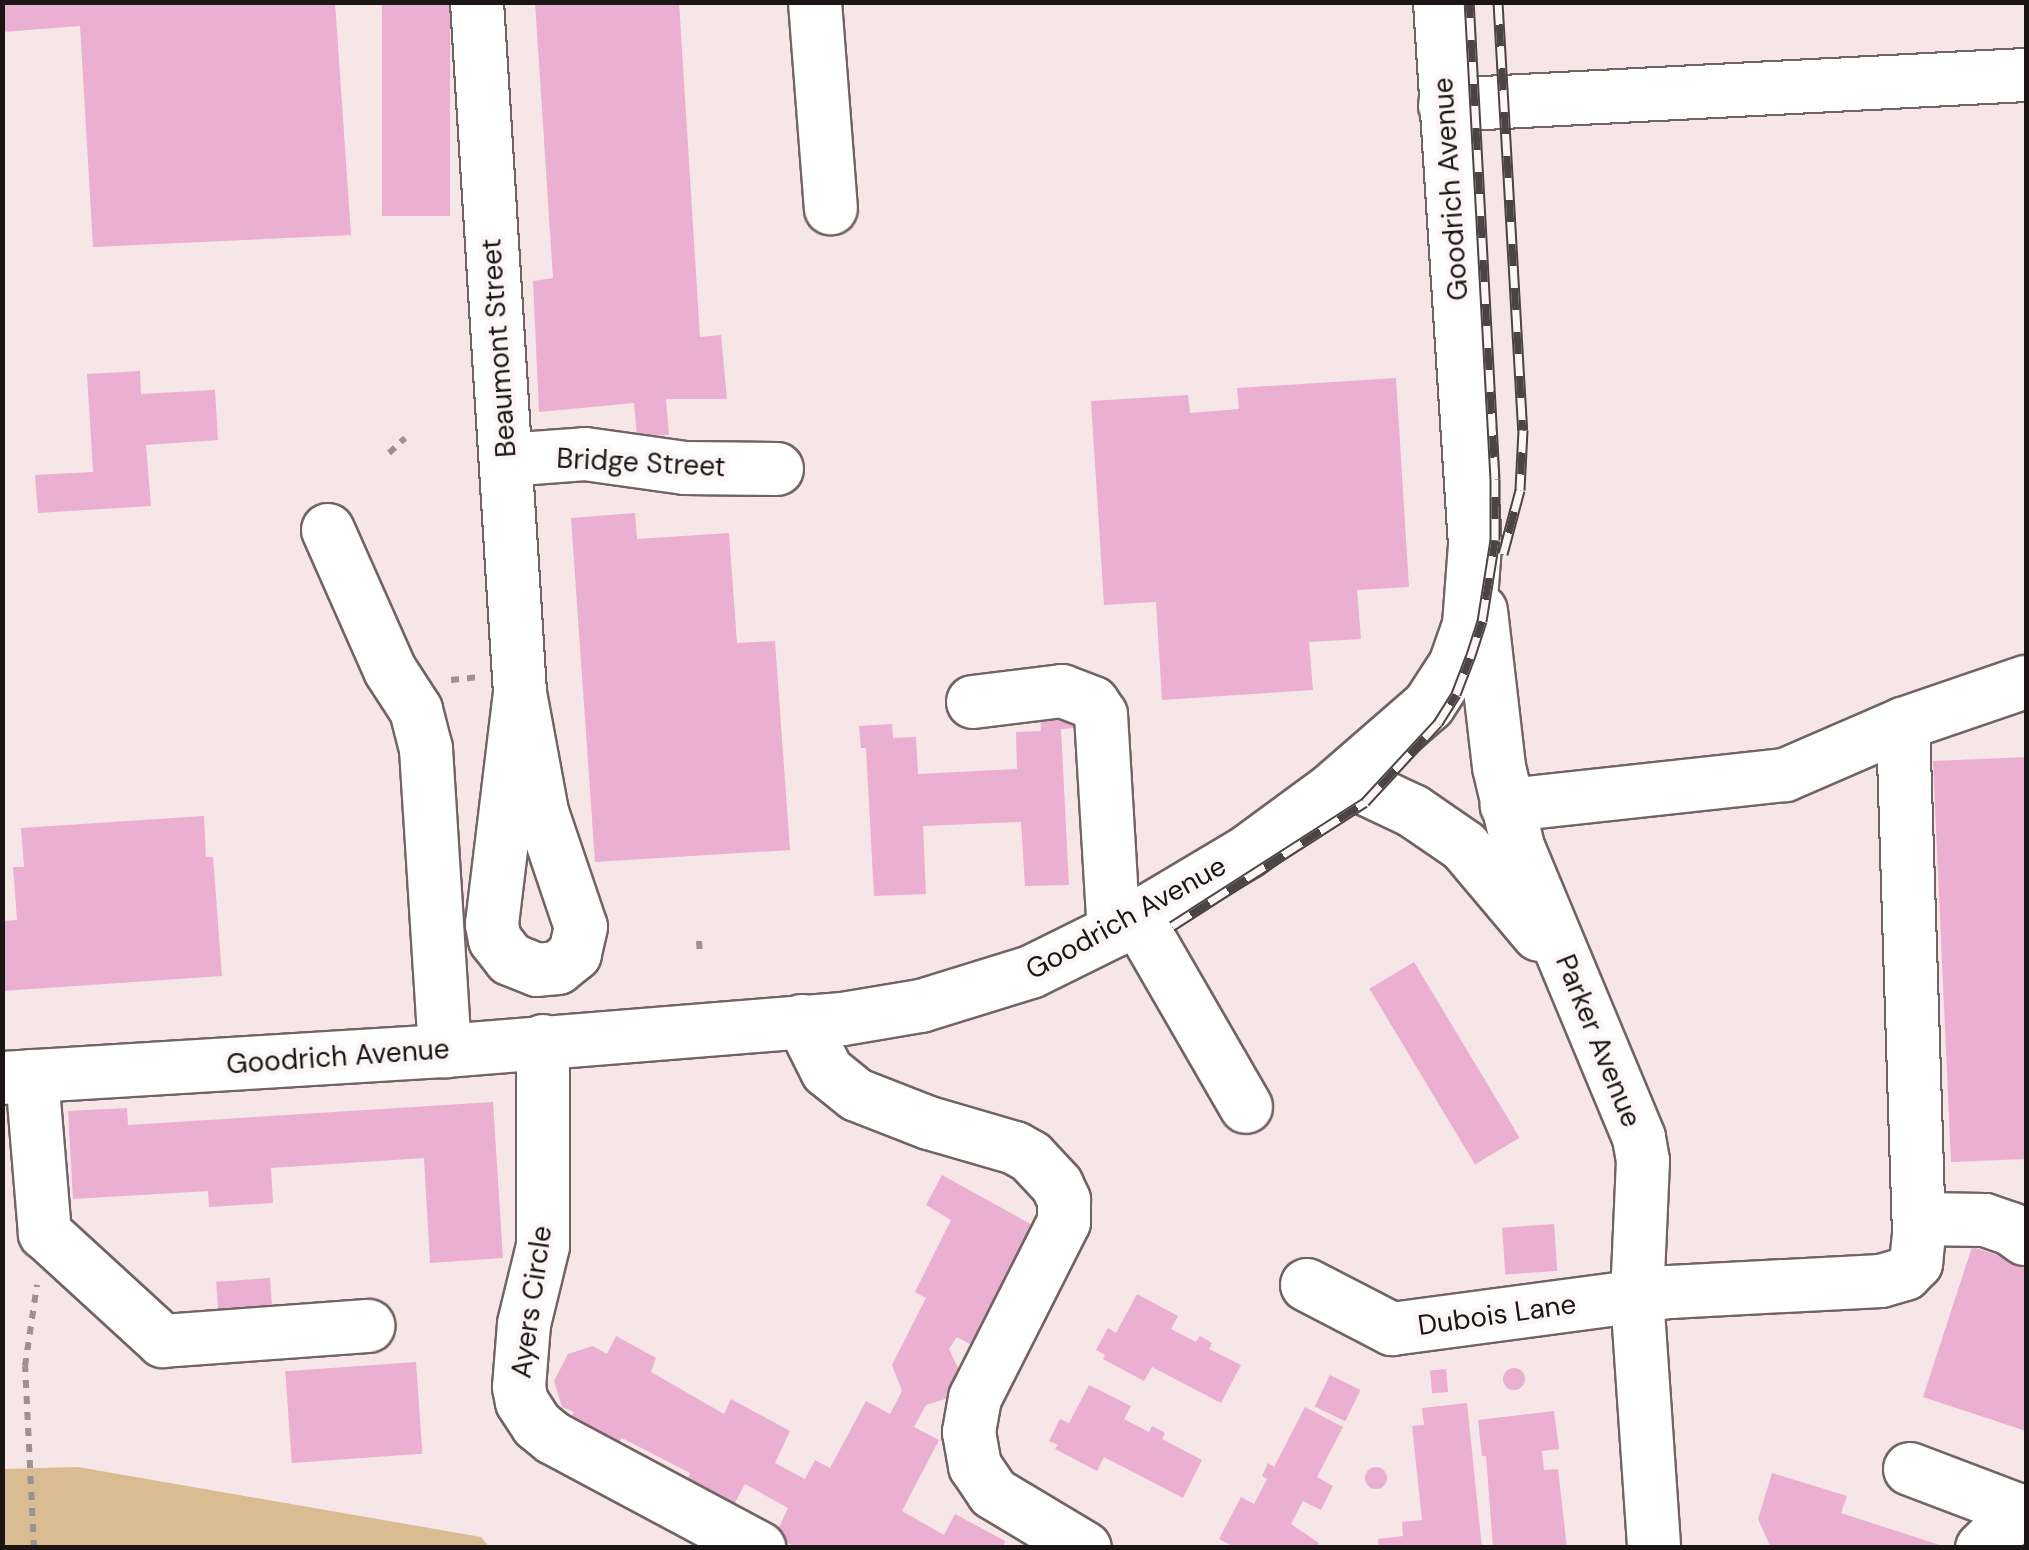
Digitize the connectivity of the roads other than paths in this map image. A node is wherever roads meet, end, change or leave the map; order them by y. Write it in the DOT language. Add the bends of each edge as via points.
graph roads {
  1 [pos="477,2"];
  2 [pos="815,2"];
  3 [pos="1440,2"];
  4 [pos="2026,75"];
  5 [pos="1446,105"];
  6 [pos="831,208"];
  7 [pos="506,460"];
  8 [pos="777,469"];
  9 [pos="328,530"];
  10 [pos="1474,545"];
  11 [pos="2026,682"];
  12 [pos="520,693"];
  13 [pos="973,702"];
  14 [pos="1903,724"];
  15 [pos="1345,779"];
  16 [pos="1507,805"];
  17 [pos="1126,925"];
  18 [pos="1567,966"];
  19 [pos="802,1021"];
  20 [pos="544,1041"];
  21 [pos="445,1050"];
  22 [pos="17,1077"];
  23 [pos="1246,1108"];
  24 [pos="1919,1219"];
  25 [pos="2025,1240"];
  26 [pos="1307,1284"];
  27 [pos="1637,1296"];
  28 [pos="368,1326"];
  29 [pos="1910,1469"];
  30 [pos="2024,1511"];
  31 [pos="759,1548"];
  32 [pos="1085,1548"];
  33 [pos="1654,1548"];
  34 [pos="1982,1548"];
  1 -- 7 [label="street, Beaumont Street"];
  2 -- 6 [label="street"];
  3 -- 5 [label="street, Goodrich Avenue"];
  4 -- 5 [label="street"];
  5 -- 10 [label="street, Goodrich Avenue"];
  7 -- 8 [label="street, Bridge Street" via="586,454 685,468"];
  7 -- 12 [label="street, Beaumont Street"];
  9 -- 21 [label="street" via="390,670 416,710 426,749"];
  10 -- 15 [label="street, Goodrich Avenue" via="1469,625 1445,684"];
  10 -- 16 [label="street, Parker Avenue"];
  11 -- 14 [label="street"];
  13 -- 17 [label="street" via="1062,691 1093,704 1101,715"];
  14 -- 16 [label="street" via="1785,774"];
  14 -- 24 [label="street, Dubois Lane"];
  15 -- 17 [label="street, Goodrich Avenue" via="1247,852"];
  15 -- 18 [label="street" via="1413,811 1464,846"];
  16 -- 18 [label="street, Parker Avenue"];
  17 -- 19 [label="street, Goodrich Avenue" via="1031,972 956,998 880,1015"];
  17 -- 23 [label="street"];
  18 -- 27 [label="street, Parker Avenue" via="1639,1138"];
  19 -- 20 [label="street, Goodrich Avenue"];
  19 -- 32 [label="street" via="827,1071 857,1095 1015,1148 1057,1185 1064,1222 975,1398 969,1432 975,1466 993,1493"];
  20 -- 21 [label="street, Goodrich Avenue"];
  20 -- 31 [label="street, Ayers Circle" via="543,1246 522,1340 522,1402 553,1438"];
  21 -- 22 [label="street, Goodrich Avenue"];
  22 -- 28 [label="street" via="45,1233 163,1341"];
  24 -- 25 [label="street" via="1985,1220"];
  24 -- 27 [label="street, Dubois Lane" via="1919,1256 1900,1277"];
  26 -- 27 [label="street, Dubois Lane" via="1392,1329"];
  27 -- 33 [label="street, Parker Avenue"];
  29 -- 30 [label="street"];
  30 -- 34 [label="street"];
}
